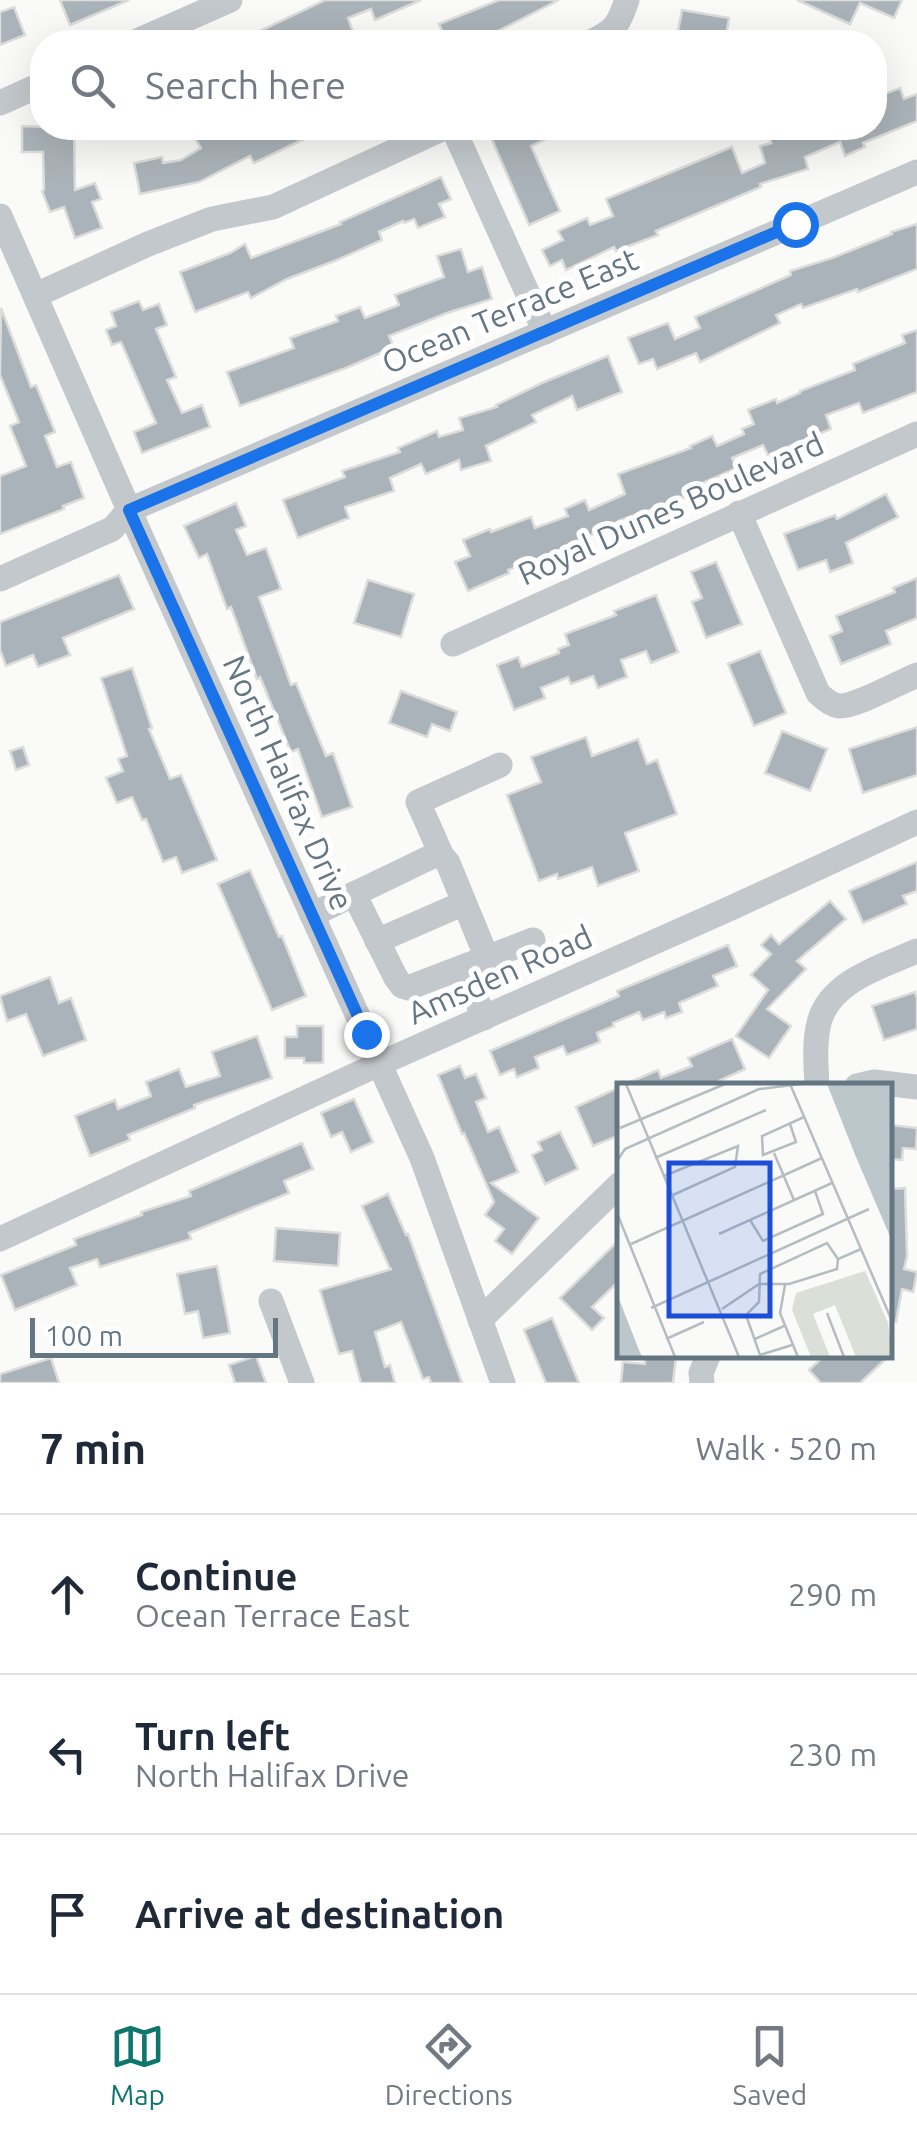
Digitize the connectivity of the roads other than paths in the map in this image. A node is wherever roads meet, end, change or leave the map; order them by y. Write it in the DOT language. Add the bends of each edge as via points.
graph roads {
  1 [pos="230,0"];
  2 [pos="162,30"];
  3 [pos="30,89"];
  4 [pos="0,103"];
  5 [pos="418,140"];
  6 [pos="458,140"];
  7 [pos="917,172"];
  8 [pos="0,216"];
  9 [pos="36,295"];
  10 [pos="544,332"];
  11 [pos="917,434"];
  12 [pos="129,510"];
  13 [pos="739,513"];
  14 [pos="0,579"];
  15 [pos="453,644"];
  16 [pos="917,675"];
  17 [pos="500,766"];
  18 [pos="917,822"];
  19 [pos="442,856"];
  20 [pos="354,894"];
  21 [pos="464,903"];
  22 [pos="312,916"];
  23 [pos="533,940"];
  24 [pos="378,941"];
  25 [pos="917,951"];
  26 [pos="475,963"];
  27 [pos="484,1018"];
  28 [pos="379,1064"];
  29 [pos="817,1083"];
  30 [pos="892,1084"];
  31 [pos="917,1087"];
  32 [pos="617,1187"];
  33 [pos="0,1238"];
  34 [pos="271,1301"];
  35 [pos="480,1320"];
  36 [pos="707,1358"];
  37 [pos="302,1383"];
  38 [pos="503,1383"];
  39 [pos="702,1383"];
  1 -- 2 [label="street"];
  3 -- 4 [label="street"];
  5 -- 9 [label="street" via="272,207 212,219"];
  6 -- 10 [label="street"];
  7 -- 10 [label="street, Ocean Terrace East"];
  8 -- 9 [label="street, North Halifax Drive"];
  9 -- 12 [label="street, North Halifax Drive"];
  10 -- 12 [label="street, Ocean Terrace East"];
  11 -- 13 [label="street, Royal Dunes Boulevard"];
  12 -- 14 [label="street, Ocean Terrace East" via="112,529"];
  12 -- 22 [label="street, North Halifax Drive"];
  13 -- 15 [label="street, Royal Dunes Boulevard"];
  13 -- 16 [label="street" via="827,702 856,702"];
  17 -- 19 [label="street" via="418,802"];
  18 -- 27 [label="street, Amsden Road"];
  19 -- 20 [label="street"];
  19 -- 21 [label="street"];
  20 -- 22 [label="street"];
  20 -- 24 [label="street"];
  21 -- 24 [label="street"];
  21 -- 26 [label="street"];
  22 -- 28 [label="street, North Halifax Drive"];
  23 -- 26 [label="street"];
  24 -- 26 [label="street" via="408,988"];
  25 -- 29 [label="street" via="858,978 828,1002 819,1021"];
  26 -- 27 [label="street"];
  27 -- 28 [label="street, Amsden Road"];
  28 -- 33 [label="street, Amsden Road"];
  28 -- 35 [label="street, North Halifax Drive" via="422,1158"];
  30 -- 31 [label="street"];
  32 -- 35 [label="street"];
  34 -- 37 [label="street"];
  35 -- 38 [label="street, North Halifax Drive"];
  36 -- 39 [label="street"];
}
